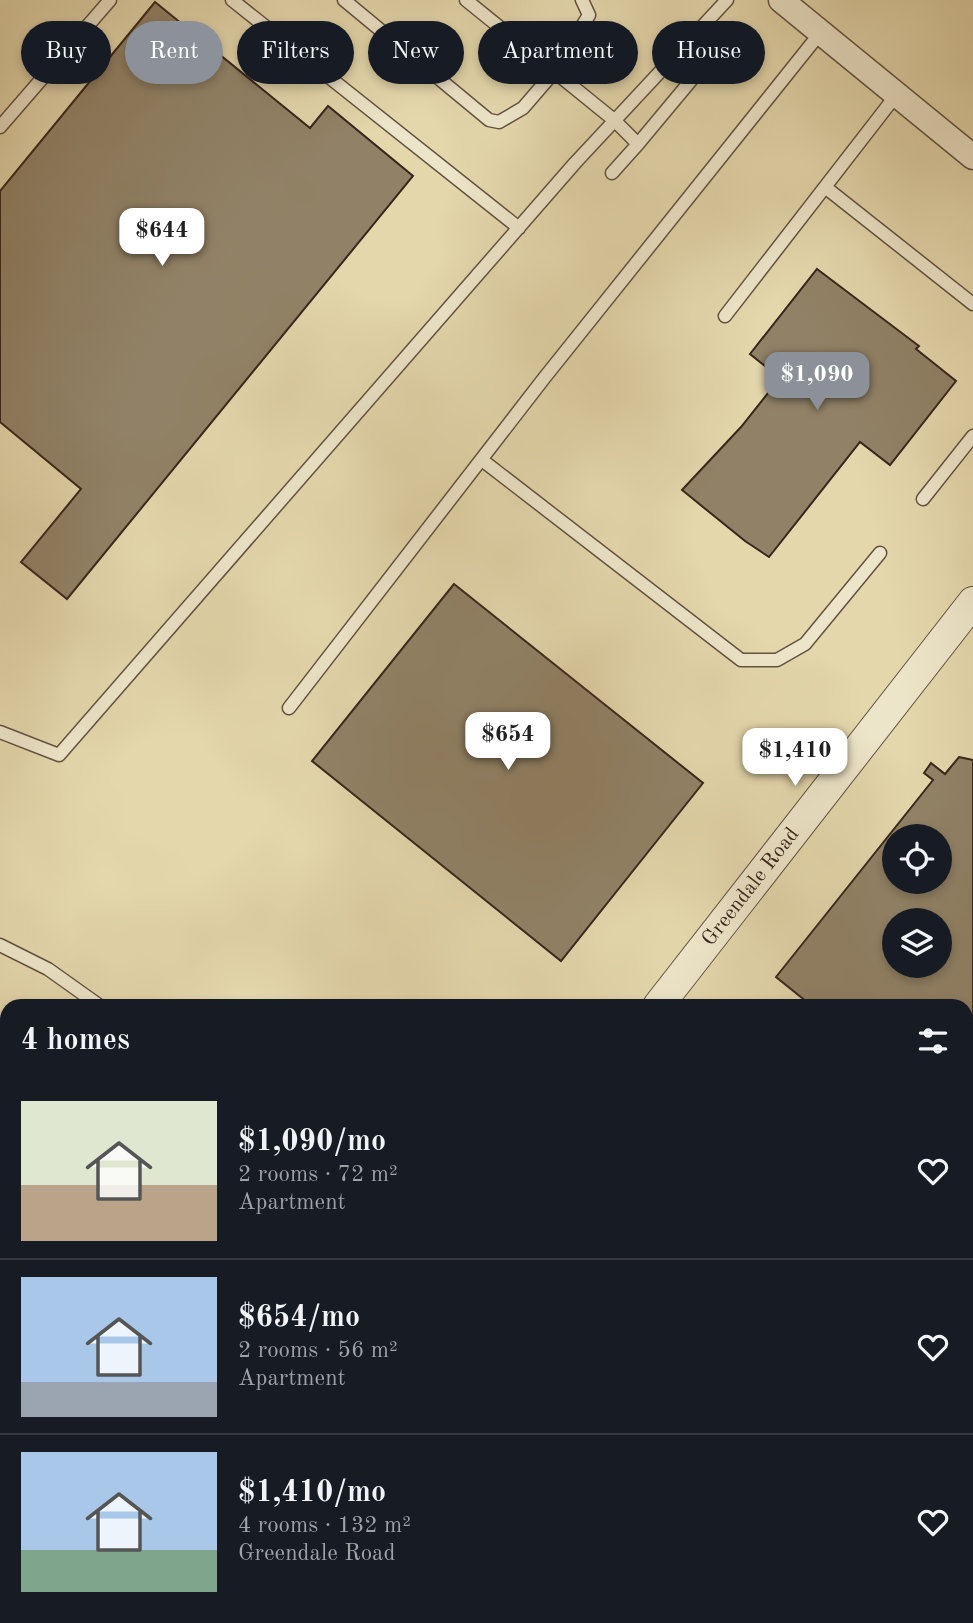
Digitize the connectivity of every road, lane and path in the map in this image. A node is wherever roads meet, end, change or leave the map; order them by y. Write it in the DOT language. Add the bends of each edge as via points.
graph roads {
  1 [pos="110,0"];
  2 [pos="232,0"];
  3 [pos="344,0"];
  4 [pos="466,0"];
  5 [pos="582,0"];
  6 [pos="727,0"];
  7 [pos="781,0"];
  8 [pos="492,21"];
  9 [pos="585,21"];
  10 [pos="707,21"];
  11 [pos="821,32"];
  12 [pos="652,79"];
  13 [pos="544,84"];
  14 [pos="569,84"];
  15 [pos="688,84"];
  16 [pos="897,94"];
  17 [pos="614,120"];
  18 [pos="0,127"];
  19 [pos="638,144"];
  20 [pos="973,157"];
  21 [pos="612,173"];
  22 [pos="825,187"];
  23 [pos="519,228"];
  24 [pos="973,304"];
  25 [pos="725,316"];
  26 [pos="973,436"];
  27 [pos="482,460"];
  28 [pos="923,499"];
  29 [pos="880,553"];
  30 [pos="973,602"];
  31 [pos="289,708"];
  32 [pos="0,732"];
  33 [pos="0,945"];
  34 [pos="90,999"];
  35 [pos="669,999"];
  1 -- 18 [label="lane"];
  2 -- 23 [label="lane"];
  3 -- 13 [label="lane" via="489,120 499,122 523,108"];
  4 -- 8 [label="lane"];
  5 -- 9 [label="lane" via="589,15"];
  6 -- 10 [label="lane"];
  7 -- 11 [label="street"];
  11 -- 16 [label="street"];
  11 -- 27 [label="lane"];
  12 -- 17 [label="lane"];
  14 -- 17 [label="lane"];
  15 -- 19 [label="lane"];
  16 -- 20 [label="street"];
  16 -- 22 [label="lane"];
  17 -- 19 [label="lane"];
  17 -- 23 [label="lane"];
  19 -- 21 [label="lane"];
  22 -- 24 [label="lane"];
  22 -- 25 [label="lane"];
  23 -- 32 [label="lane" via="59,755"];
  26 -- 28 [label="lane"];
  27 -- 29 [label="lane" via="741,660 777,660 805,644"];
  27 -- 31 [label="lane"];
  30 -- 35 [label="street, Greendale Road"];
  33 -- 34 [label="lane"];
}
